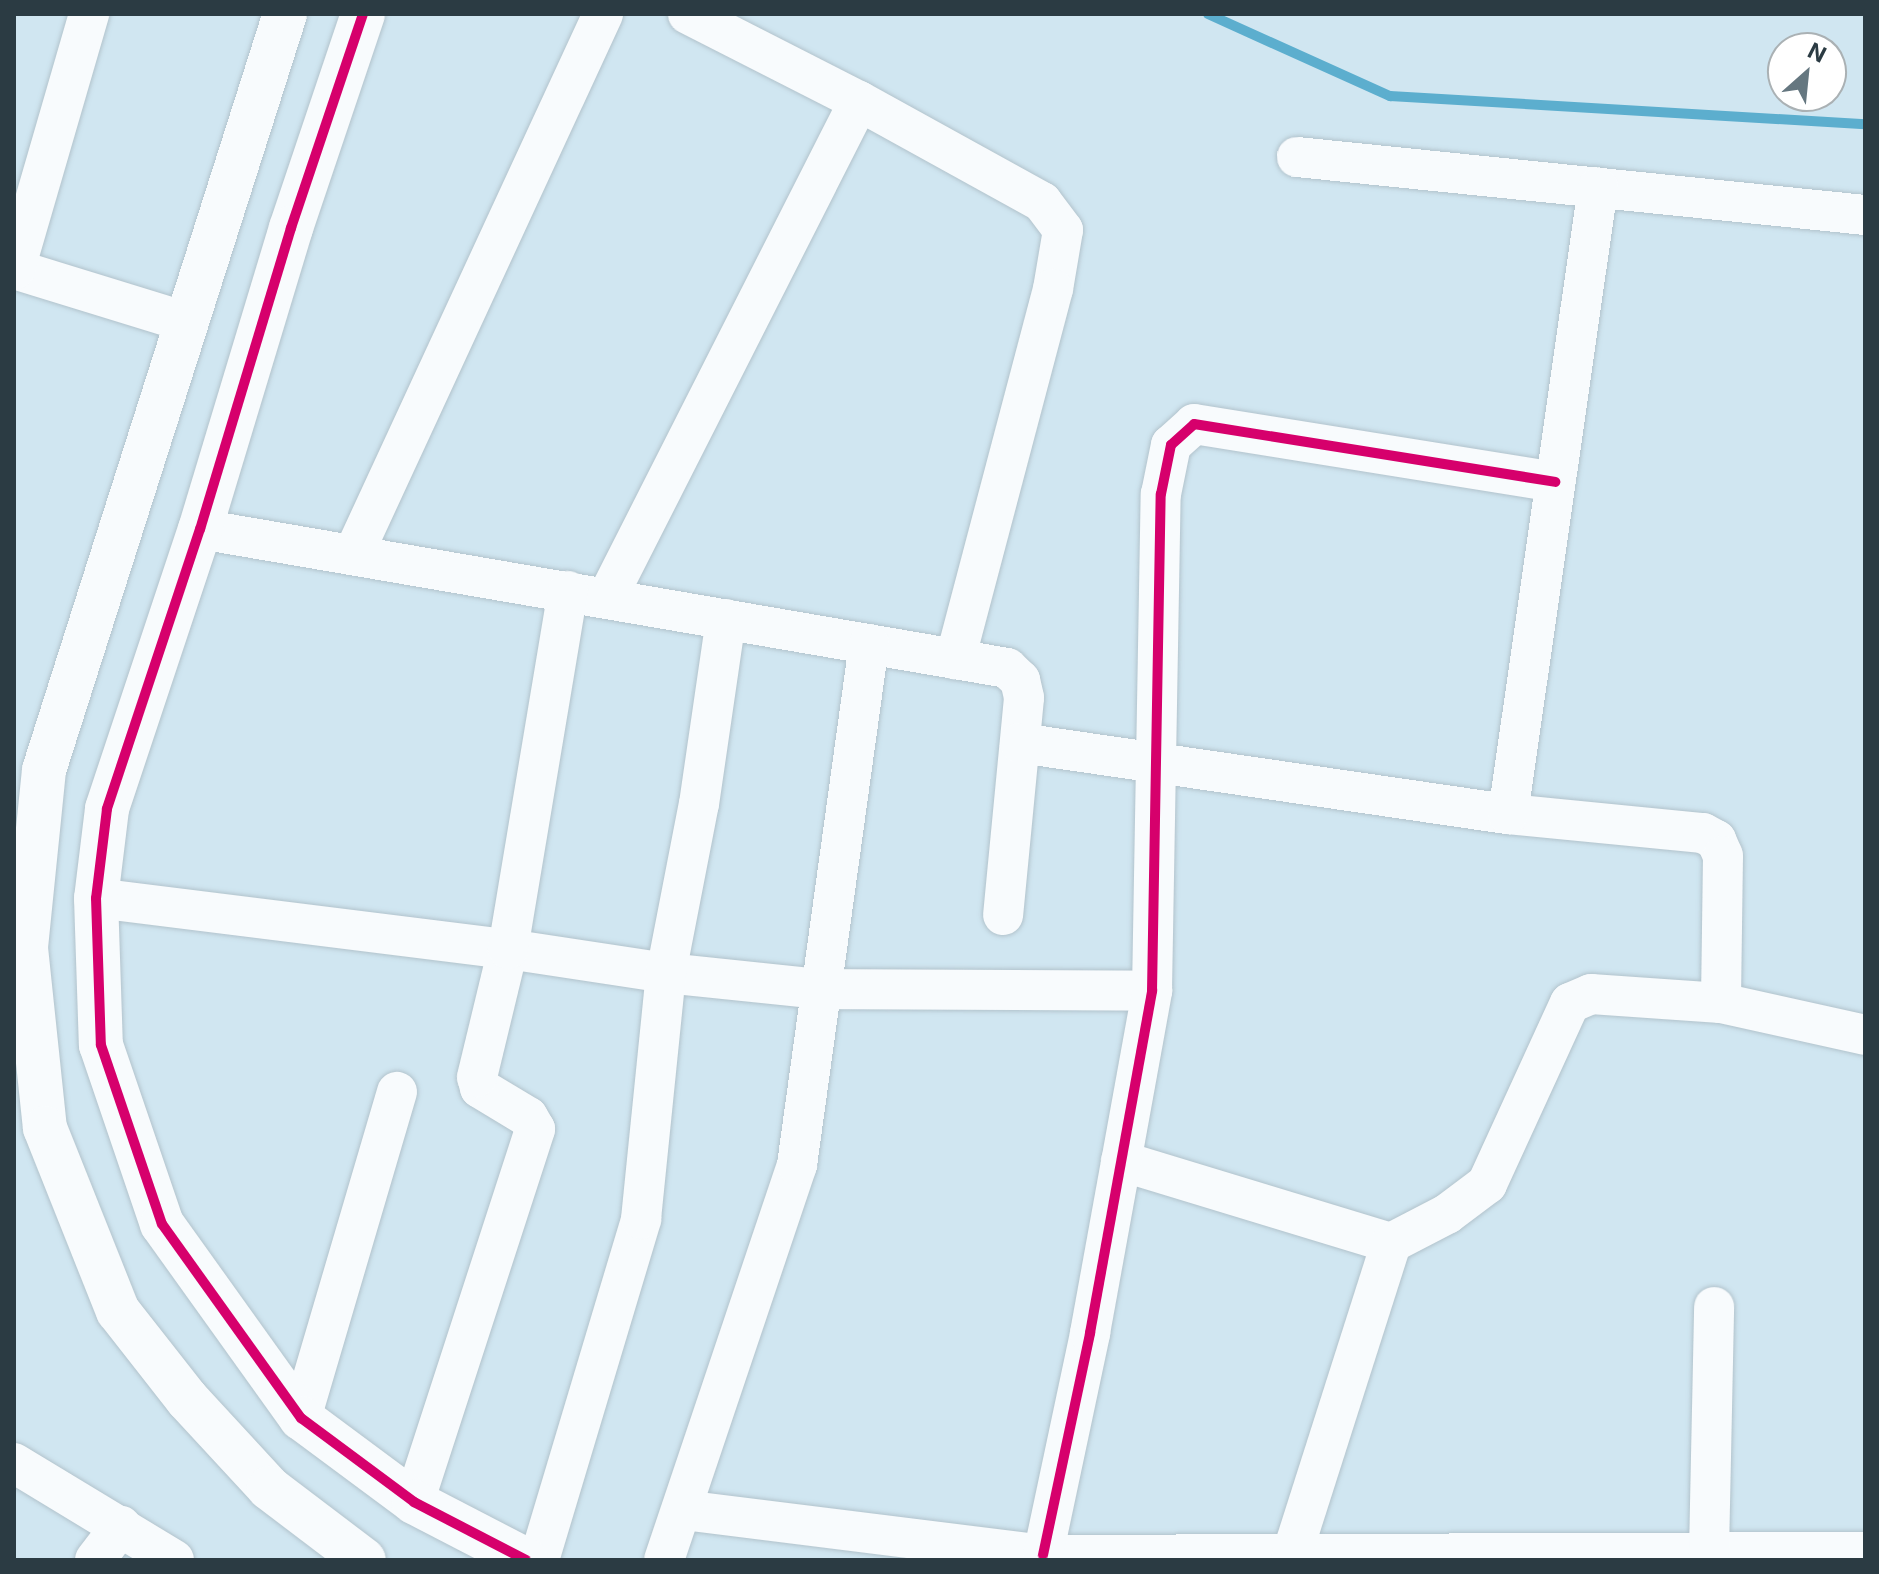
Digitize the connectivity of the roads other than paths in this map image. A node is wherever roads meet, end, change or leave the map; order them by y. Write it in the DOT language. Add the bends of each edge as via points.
graph roads {
  1 [pos="89,14"];
  2 [pos="285,14"];
  3 [pos="363,14"];
  4 [pos="603,14"];
  5 [pos="688,14"];
  6 [pos="859,101"];
  7 [pos="1297,157"];
  8 [pos="1598,187"];
  9 [pos="1865,215"];
  10 [pos="14,269"];
  11 [pos="186,322"];
  12 [pos="1555,482"];
  13 [pos="200,529"];
  14 [pos="354,553"];
  15 [pos="568,591"];
  16 [pos="607,598"];
  17 [pos="726,619"];
  18 [pos="869,644"];
  19 [pos="955,659"];
  20 [pos="1020,743"];
  21 [pos="1156,761"];
  22 [pos="1508,814"];
  23 [pos="96,898"];
  24 [pos="1003,915"];
  25 [pos="508,949"];
  26 [pos="666,973"];
  27 [pos="821,989"];
  28 [pos="1152,991"];
  29 [pos="1721,1003"];
  30 [pos="1865,1035"];
  31 [pos="397,1092"];
  32 [pos="1121,1161"];
  33 [pos="1391,1243"];
  34 [pos="1714,1307"];
  35 [pos="301,1418"];
  36 [pos="14,1463"];
  37 [pos="414,1502"];
  38 [pos="683,1510"];
  39 [pos="121,1526"];
  40 [pos="1709,1552"];
  41 [pos="1865,1552"];
  42 [pos="1292,1554"];
  43 [pos="1043,1555"];
  44 [pos="1647,1556"];
  45 [pos="1172,1557"];
  46 [pos="1478,1557"];
  47 [pos="95,1560"];
  48 [pos="174,1560"];
  49 [pos="364,1560"];
  50 [pos="526,1560"];
  51 [pos="539,1560"];
  52 [pos="664,1560"];
  53 [pos="1864,1560"];
  1 -- 10 [label="street"];
  2 -- 11 [label="street"];
  3 -- 13 [label="street" via="291,228"];
  4 -- 14 [label="street"];
  5 -- 6 [label="street"];
  6 -- 16 [label="street"];
  6 -- 19 [label="street" via="1042,202 1063,230 1053,289"];
  7 -- 8 [label="street"];
  8 -- 9 [label="street"];
  8 -- 12 [label="street"];
  10 -- 11 [label="street"];
  11 -- 49 [label="street" via="44,770 26,948 45,1128 118,1311 187,1399 269,1488"];
  12 -- 21 [label="street" via="1194,424 1171,445 1161,494"];
  12 -- 22 [label="street"];
  13 -- 14 [label="street"];
  13 -- 23 [label="street" via="107,809"];
  14 -- 15 [label="street"];
  15 -- 16 [label="street"];
  15 -- 25 [label="street"];
  16 -- 17 [label="street"];
  17 -- 18 [label="street"];
  17 -- 26 [label="street" via="699,804"];
  18 -- 19 [label="street"];
  18 -- 27 [label="street"];
  19 -- 20 [label="street" via="1007,668 1020,680"];
  20 -- 21 [label="street"];
  20 -- 24 [label="street"];
  21 -- 22 [label="street"];
  21 -- 28 [label="street"];
  22 -- 29 [label="street" via="1703,833 1716,840 1723,856"];
  23 -- 25 [label="street"];
  23 -- 35 [label="street" via="101,1045 162,1224"];
  25 -- 26 [label="street"];
  25 -- 37 [label="street" via="477,1077 486,1094 528,1117 535,1129"];
  26 -- 27 [label="street"];
  26 -- 51 [label="street" via="641,1219"];
  27 -- 28 [label="street"];
  27 -- 38 [label="street" via="797,1165"];
  28 -- 32 [label="street"];
  29 -- 30 [label="street"];
  29 -- 33 [label="street" via="1591,994 1570,1003 1487,1184 1447,1214"];
  31 -- 35 [label="street"];
  32 -- 33 [label="street"];
  32 -- 43 [label="street"];
  33 -- 42 [label="street"];
  34 -- 40 [label="street"];
  35 -- 37 [label="street"];
  36 -- 39 [label="street"];
  37 -- 50 [label="street"];
  38 -- 43 [label="street"];
  38 -- 52 [label="street"];
  39 -- 47 [label="street"];
  39 -- 48 [label="street"];
  40 -- 41 [label="street"];
  40 -- 44 [label="street"];
  41 -- 53 [label="street"];
  42 -- 45 [label="street"];
  42 -- 46 [label="street"];
  43 -- 45 [label="street"];
  44 -- 46 [label="street"];
}
